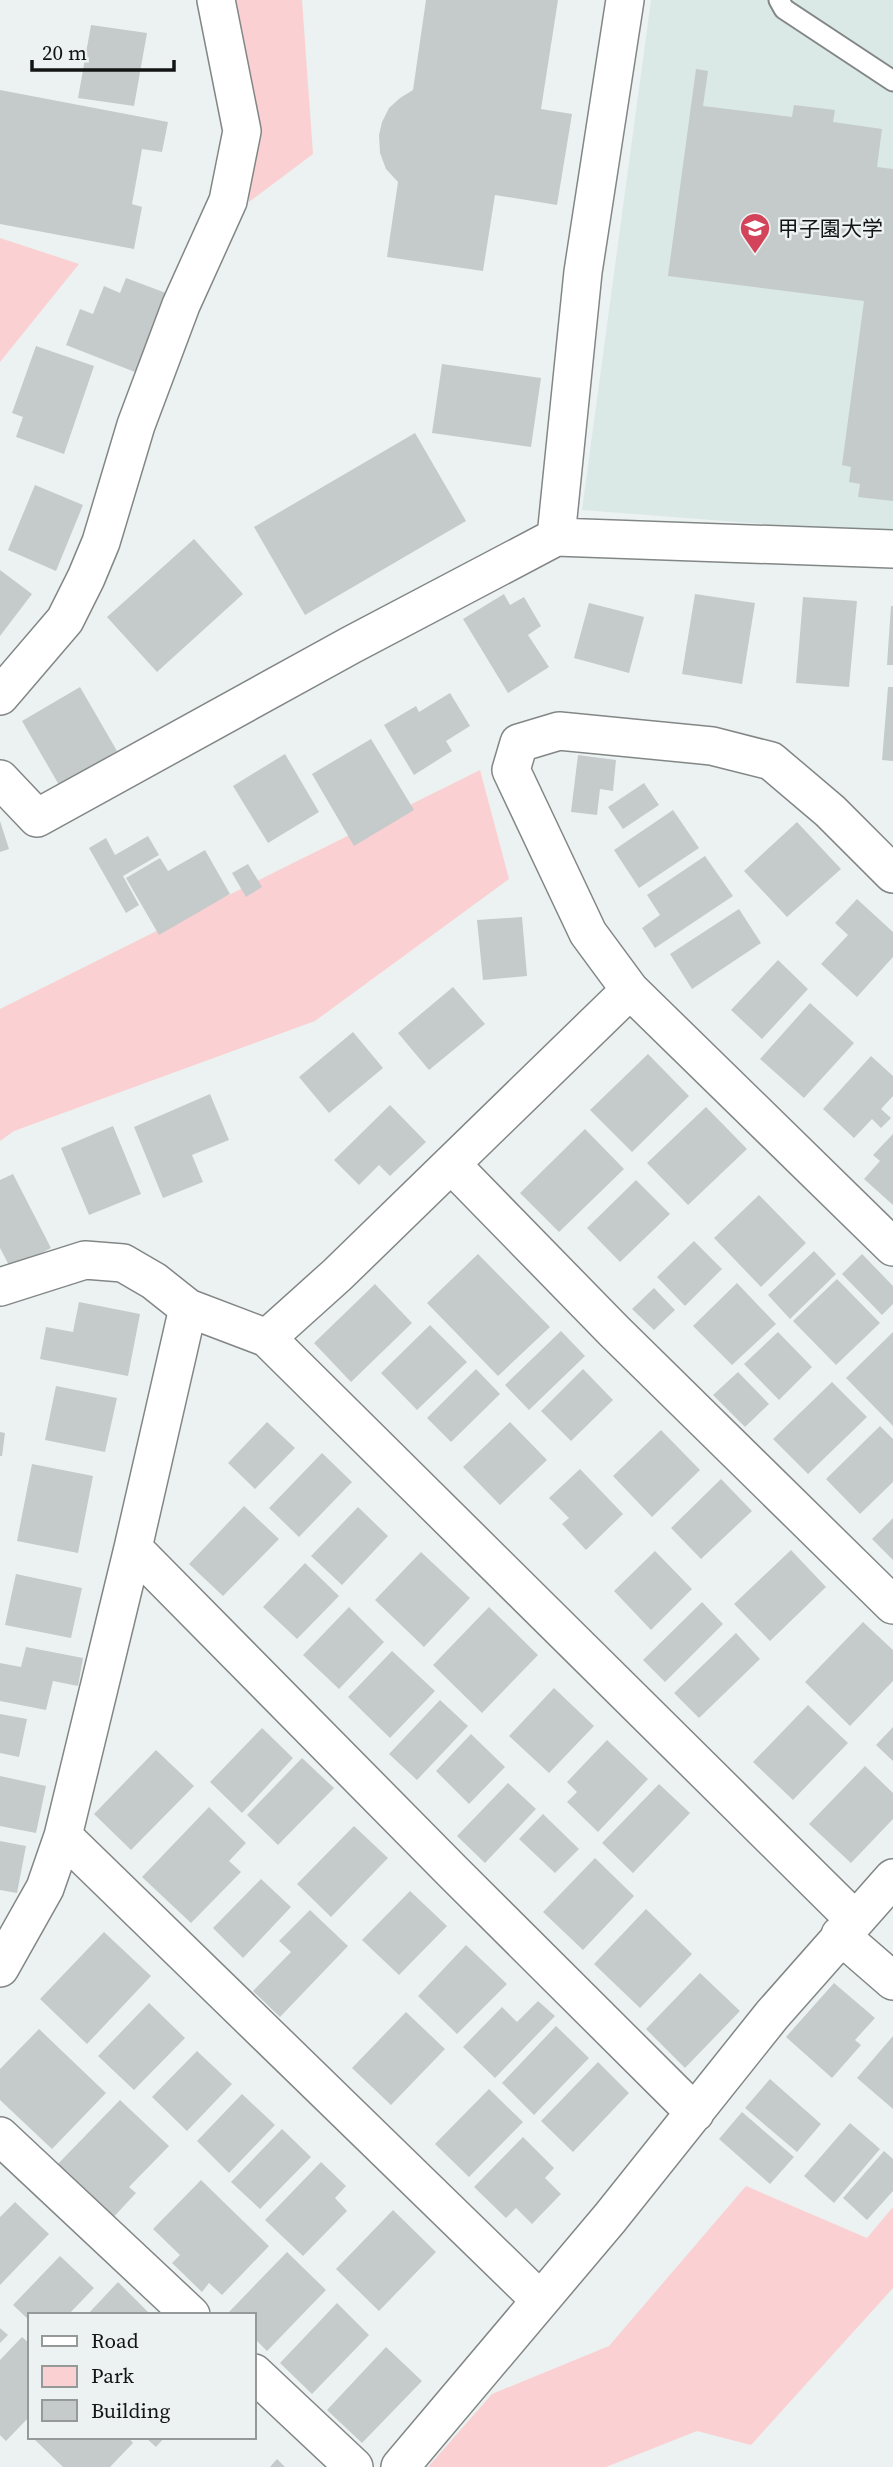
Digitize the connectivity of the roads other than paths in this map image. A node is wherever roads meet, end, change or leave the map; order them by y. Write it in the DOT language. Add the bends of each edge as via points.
graph roads {
  1 [pos="216,0"];
  2 [pos="625,0"];
  3 [pos="779,0"];
  4 [pos="893,81"];
  5 [pos="556,537"];
  6 [pos="893,549"];
  7 [pos="0,696"];
  8 [pos="0,779"];
  9 [pos="893,874"];
  10 [pos="630,990"];
  11 [pos="451,1164"];
  12 [pos="893,1247"];
  13 [pos="0,1287"];
  14 [pos="188,1308"];
  15 [pos="267,1338"];
  16 [pos="133,1548"];
  17 [pos="893,1605"];
  18 [pos="63,1836"];
  19 [pos="893,1878"];
  20 [pos="847,1927"];
  21 [pos="0,1968"];
  22 [pos="893,1981"];
  23 [pos="695,2113"];
  24 [pos="0,2136"];
  25 [pos="540,2300"];
  26 [pos="189,2313"];
  27 [pos="256,2375"];
  28 [pos="354,2467"];
  29 [pos="400,2467"];
  1 -- 7 [label="street" via="242,131 228,201 172,329 86,578 65,620"];
  2 -- 5 [label="street" via="583,272"];
  3 -- 4 [label="lane" via="784,9"];
  5 -- 6 [label="street"];
  5 -- 8 [label="street" via="37,818"];
  9 -- 10 [label="street" via="771,761 712,746 559,731 519,743 511,770 588,933"];
  10 -- 11 [label="street"];
  10 -- 12 [label="street"];
  11 -- 15 [label="street"];
  11 -- 17 [label="street"];
  13 -- 14 [label="street" via="85,1260 123,1263"];
  14 -- 15 [label="street"];
  14 -- 16 [label="street"];
  15 -- 20 [label="street"];
  16 -- 18 [label="street"];
  16 -- 23 [label="street"];
  18 -- 21 [label="street" via="45,1888"];
  18 -- 25 [label="street"];
  19 -- 20 [label="street"];
  20 -- 22 [label="street"];
  20 -- 23 [label="street"];
  23 -- 25 [label="street"];
  24 -- 26 [label="street"];
  25 -- 29 [label="street"];
  27 -- 28 [label="street"];
}
